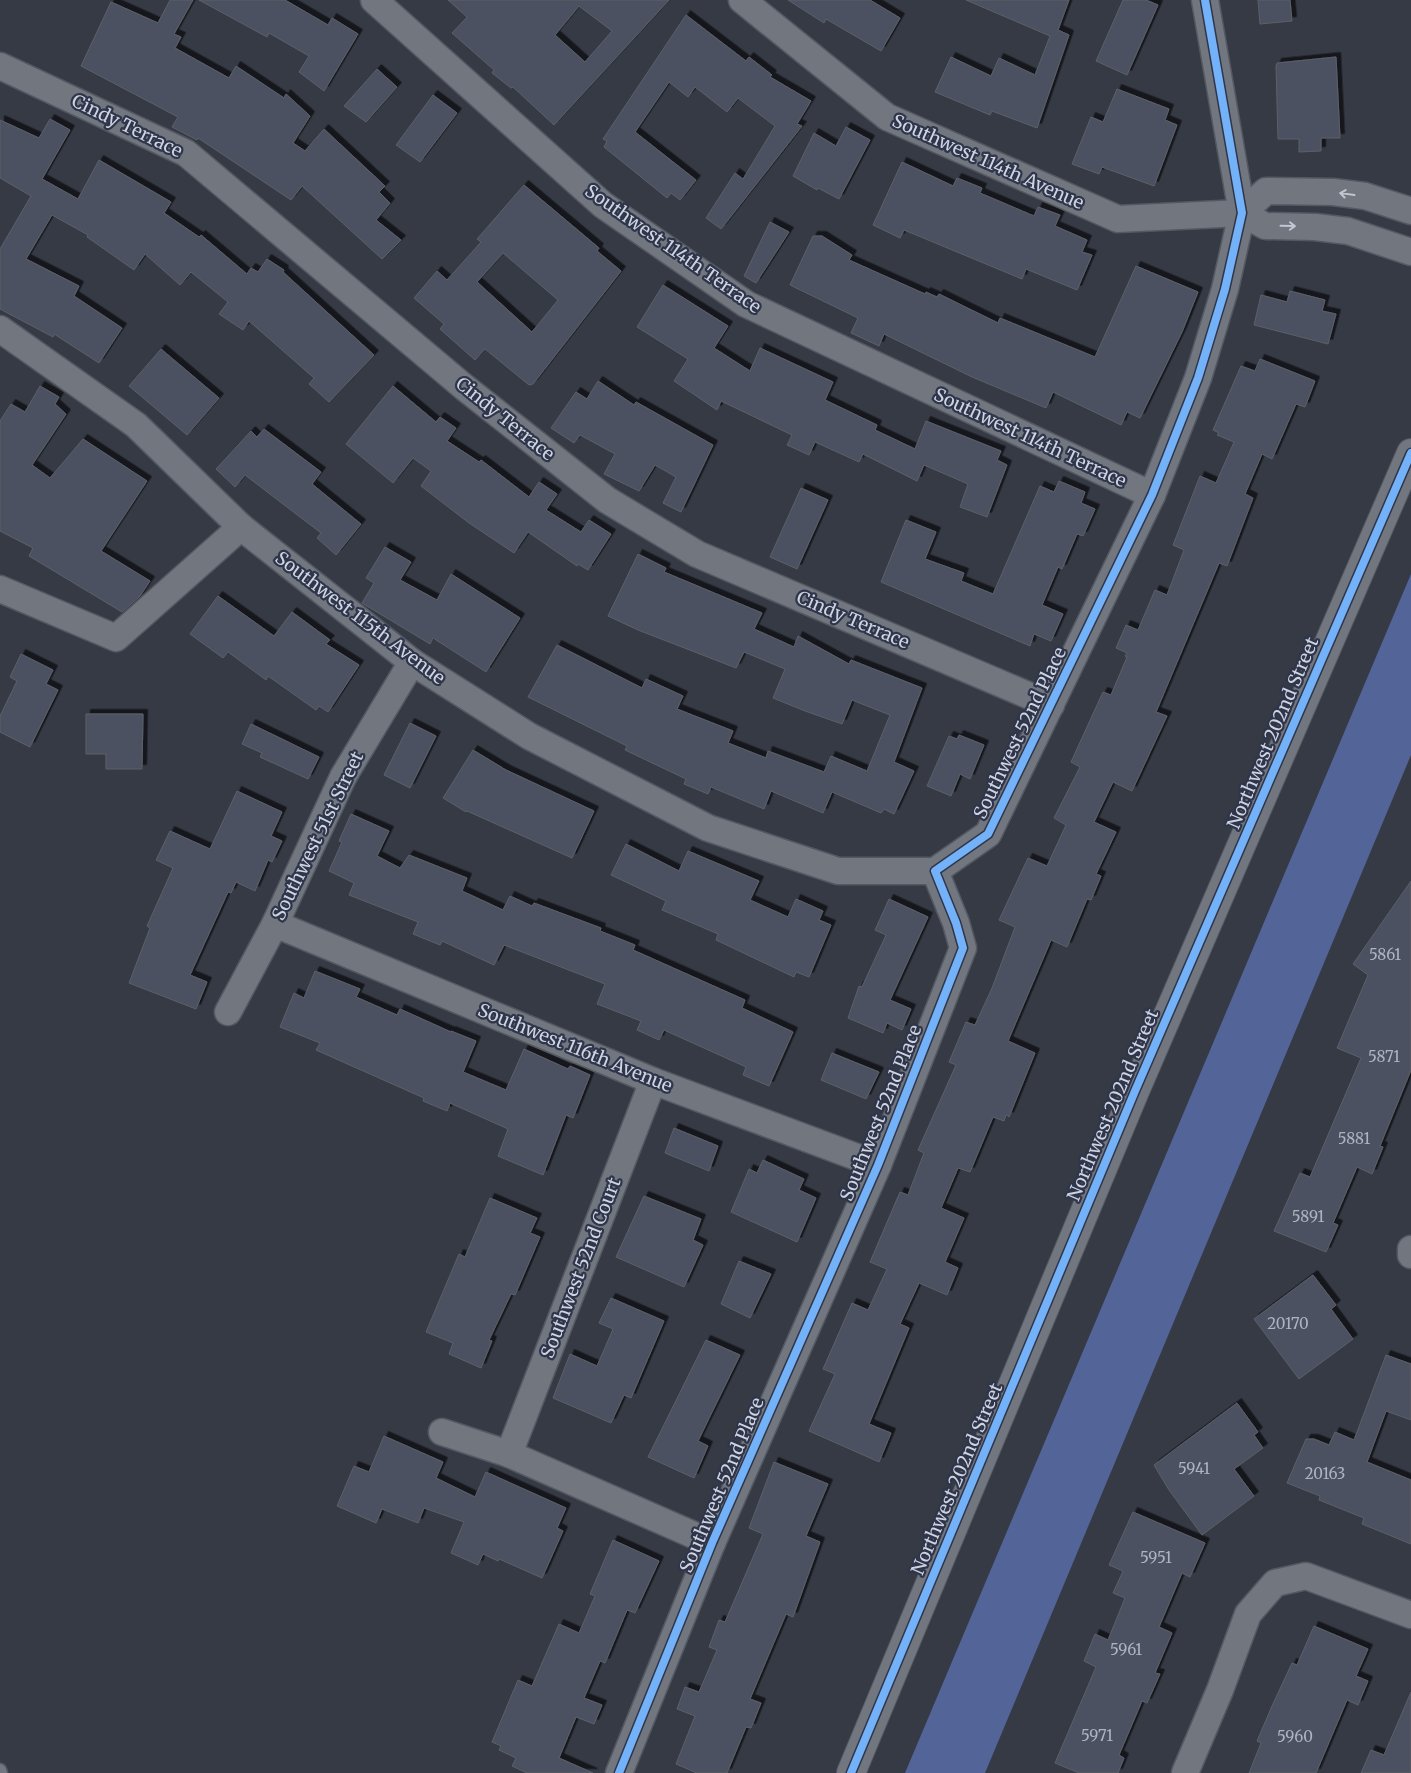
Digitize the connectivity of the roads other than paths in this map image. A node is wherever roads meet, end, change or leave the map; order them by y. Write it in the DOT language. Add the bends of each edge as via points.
graph roads {
  1 [pos="374,0"];
  2 [pos="742,0"];
  3 [pos="1205,0"];
  4 [pos="0,66"];
  5 [pos="1318,192"];
  6 [pos="1399,207"];
  7 [pos="1242,213"];
  8 [pos="1315,227"];
  9 [pos="1374,239"];
  10 [pos="1411,252"];
  11 [pos="0,328"];
  12 [pos="1411,452"];
  13 [pos="1152,495"];
  14 [pos="241,527"];
  15 [pos="0,589"];
  16 [pos="412,662"];
  17 [pos="1051,705"];
  18 [pos="936,871"];
  19 [pos="275,924"];
  20 [pos="228,1012"];
  21 [pos="654,1081"];
  22 [pos="878,1165"];
  23 [pos="442,1432"];
  24 [pos="509,1454"];
  25 [pos="712,1543"];
  26 [pos="1411,1615"];
  27 [pos="619,1773"];
  28 [pos="851,1773"];
  29 [pos="1185,1773"];
  1 -- 13 [label="street, Southwest 114th Terrace" via="603,205 746,304"];
  2 -- 7 [label="street, Southwest 114th Avenue" via="887,118 1118,219"];
  3 -- 7 [label="street, Southwest 52nd Place"];
  4 -- 17 [label="street, Cindy Terrace" via="186,153 464,387 607,500 697,554"];
  6 -- 5 [label="street, one-way" via="1365,196"];
  5 -- 7 [label="street" via="1266,191"];
  5 -- 8 [label="street"];
  6 -- 9 [label="street"];
  7 -- 8 [label="street, one-way" via="1265,226"];
  7 -- 13 [label="street, Southwest 52nd Place" via="1225,289 1198,378"];
  8 -- 9 [label="street" via="1348,231"];
  9 -- 10 [label="street"];
  11 -- 14 [label="street, Southwest 115th Avenue" via="136,425"];
  12 -- 28 [label="street, Northwest 202nd Street" via="1135,1091"];
  13 -- 17 [label="street, Southwest 52nd Place"];
  14 -- 15 [label="street" via="116,638"];
  14 -- 16 [label="street, Southwest 115th Avenue"];
  16 -- 18 [label="street, Southwest 115th Avenue" via="528,736 708,828 838,871"];
  16 -- 19 [label="street, Southwest 51st Street" via="343,777"];
  17 -- 18 [label="street, Southwest 52nd Place" via="988,834"];
  18 -- 22 [label="street, Southwest 52nd Place" via="963,948"];
  19 -- 20 [label="street, Southwest 51st Street"];
  19 -- 21 [label="street, Southwest 116th Avenue"];
  21 -- 22 [label="street, Southwest 116th Avenue"];
  21 -- 24 [label="street, Southwest 52nd Court"];
  22 -- 25 [label="street, Southwest 52nd Place"];
  23 -- 24 [label="street"];
  24 -- 25 [label="street"];
  25 -- 27 [label="street, Southwest 52nd Place"];
  26 -- 29 [label="street" via="1306,1576 1275,1583 1248,1614"];
}
